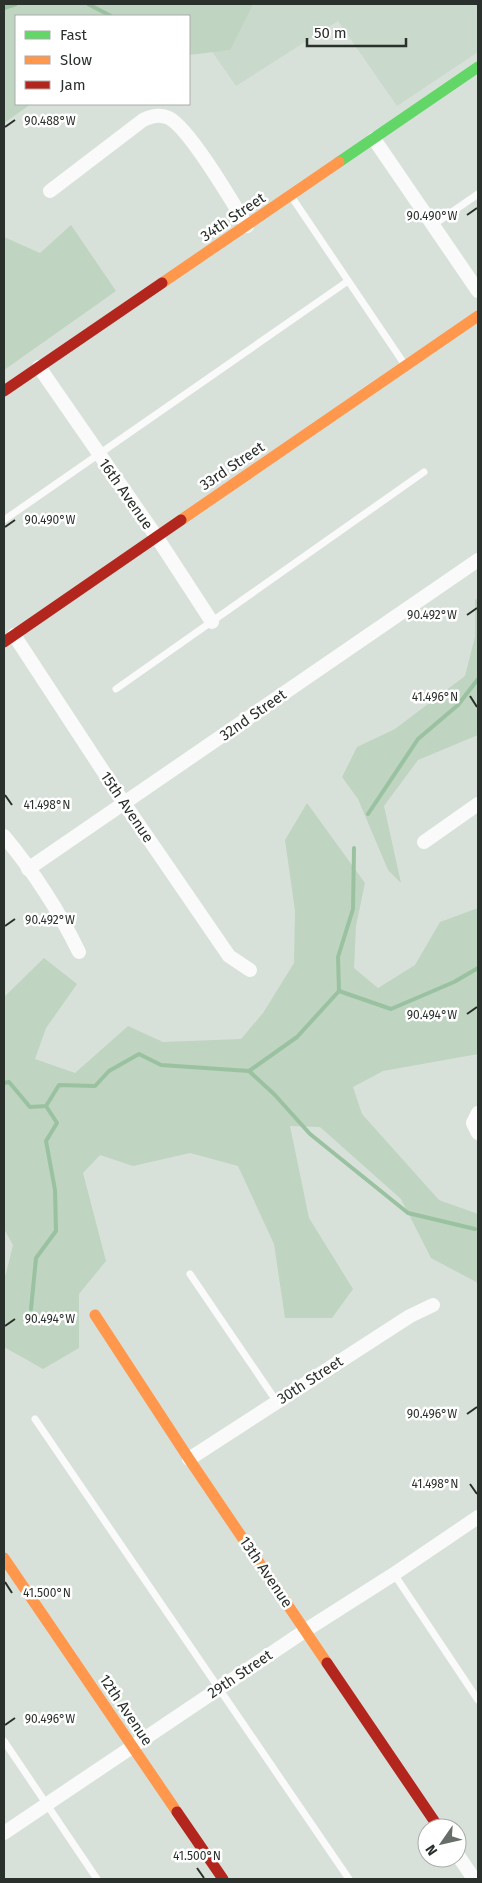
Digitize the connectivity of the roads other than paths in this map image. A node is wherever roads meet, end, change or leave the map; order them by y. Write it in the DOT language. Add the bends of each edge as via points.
graph roads {
  1 [pos="478,67"];
  2 [pos="374,139"];
  3 [pos="50,191"];
  4 [pos="478,194"];
  5 [pos="291,196"];
  6 [pos="433,225"];
  7 [pos="248,226"];
  8 [pos="348,280"];
  9 [pos="478,291"];
  10 [pos="478,316"];
  11 [pos="405,366"];
  12 [pos="39,367"];
  13 [pos="4,391"];
  14 [pos="98,454"];
  15 [pos="424,472"];
  16 [pos="4,520"];
  17 [pos="156,536"];
  18 [pos="478,560"];
  19 [pos="212,622"];
  20 [pos="9,639"];
  21 [pos="116,689"];
  22 [pos="124,803"];
  23 [pos="478,804"];
  24 [pos="4,836"];
  25 [pos="424,842"];
  26 [pos="28,869"];
  27 [pos="79,952"];
  28 [pos="250,970"];
  29 [pos="478,1113"];
  30 [pos="478,1133"];
  31 [pos="190,1274"];
  32 [pos="433,1305"];
  33 [pos="95,1315"];
  34 [pos="277,1402"];
  35 [pos="35,1419"];
  36 [pos="190,1459"];
  37 [pos="478,1517"];
  38 [pos="4,1558"];
  39 [pos="394,1574"];
  40 [pos="306,1630"];
  41 [pos="220,1688"];
  42 [pos="478,1700"];
  43 [pos="4,1741"];
  44 [pos="132,1747"];
  45 [pos="46,1804"];
  46 [pos="432,1818"];
  47 [pos="4,1833"];
  48 [pos="467,1868"];
  49 [pos="98,1879"];
  50 [pos="223,1879"];
  51 [pos="349,1879"];
  52 [pos="474,1879"];
  1 -- 2 [label="street, 34th Street"];
  2 -- 5 [label="street, 34th Street"];
  2 -- 6 [label="street"];
  3 -- 7 [label="street" via="143,120 150,116 167,117 183,129"];
  4 -- 6 [label="lane"];
  5 -- 7 [label="street, 34th Street"];
  5 -- 8 [label="lane"];
  6 -- 9 [label="street"];
  7 -- 12 [label="street, 34th Street"];
  8 -- 11 [label="lane"];
  8 -- 14 [label="lane"];
  10 -- 11 [label="street, 33rd Street"];
  11 -- 17 [label="street, 33rd Street"];
  12 -- 13 [label="street, 34th Street"];
  12 -- 14 [label="street, 16th Avenue"];
  14 -- 16 [label="lane"];
  14 -- 17 [label="street, 16th Avenue"];
  15 -- 19 [label="lane"];
  17 -- 19 [label="street, 16th Avenue"];
  17 -- 20 [label="street, 33rd Street"];
  18 -- 22 [label="street, 32nd Street"];
  19 -- 21 [label="lane"];
  20 -- 22 [label="street, 15th Avenue"];
  22 -- 26 [label="street, 32nd Street"];
  22 -- 28 [label="street, 15th Avenue" via="229,956"];
  23 -- 25 [label="street"];
  24 -- 26 [label="street"];
  26 -- 27 [label="street"];
  29 -- 30 [label="street" via="473,1123"];
  31 -- 34 [label="lane"];
  32 -- 34 [label="street, 30th Street" via="410,1316"];
  33 -- 36 [label="street, 13th Avenue"];
  34 -- 36 [label="street, 30th Street"];
  35 -- 41 [label="lane"];
  36 -- 40 [label="street, 13th Avenue"];
  37 -- 39 [label="street, 29th Street"];
  38 -- 44 [label="street, 12th Avenue"];
  39 -- 40 [label="street, 29th Street"];
  39 -- 42 [label="lane"];
  40 -- 41 [label="street, 29th Street"];
  40 -- 46 [label="street, 13th Avenue"];
  41 -- 44 [label="street, 29th Street"];
  41 -- 51 [label="lane"];
  43 -- 45 [label="lane"];
  44 -- 45 [label="street, 29th Street"];
  44 -- 50 [label="street, 12th Avenue"];
  45 -- 47 [label="street, 29th Street"];
  45 -- 49 [label="lane"];
  48 -- 52 [label="street"];
}
